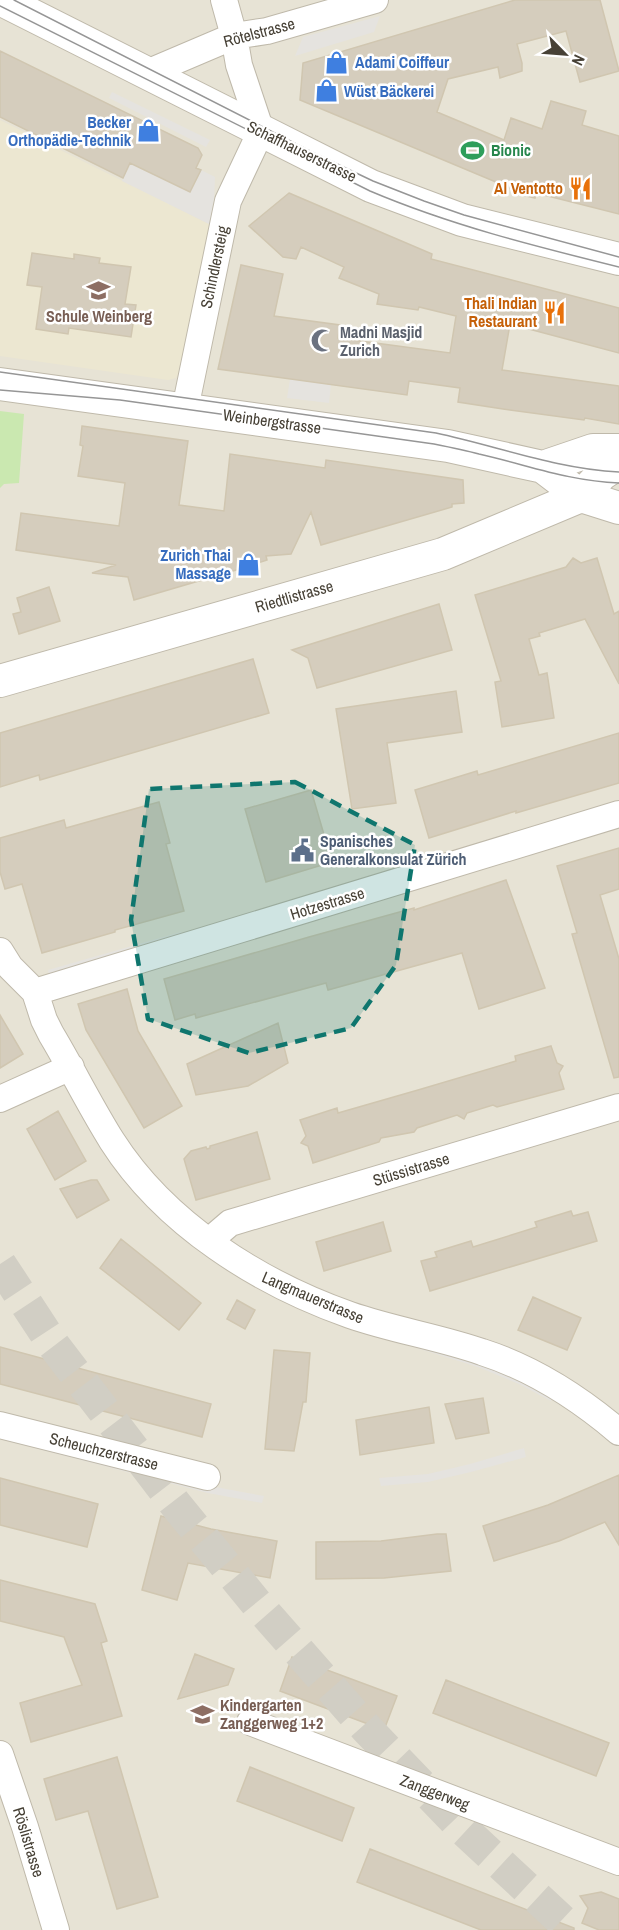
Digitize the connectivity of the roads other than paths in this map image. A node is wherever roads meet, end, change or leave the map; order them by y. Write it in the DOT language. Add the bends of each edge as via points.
graph roads {
  1 [pos="2,0"];
  2 [pos="224,0"];
  3 [pos="375,0"];
  4 [pos="234,36"];
  5 [pos="147,73"];
  6 [pos="261,131"];
  7 [pos="619,260"];
  8 [pos="0,384"];
  9 [pos="185,409"];
  10 [pos="619,450"];
  11 [pos="619,463"];
  12 [pos="543,467"];
  13 [pos="581,496"];
  14 [pos="619,508"];
  15 [pos="0,681"];
  16 [pos="619,814"];
  17 [pos="0,951"];
  18 [pos="35,992"];
  19 [pos="71,1067"];
  20 [pos="0,1099"];
  21 [pos="619,1107"];
  22 [pos="209,1242"];
  23 [pos="0,1425"];
  24 [pos="619,1432"];
  25 [pos="207,1477"];
  26 [pos="250,1722"];
  27 [pos="0,1754"];
  28 [pos="619,1862"];
  29 [pos="56,1930"];
  1 -- 5 [label="street, Schaffhauserstrasse"];
  2 -- 4 [label="street"];
  3 -- 4 [label="street, Rötelstrasse" via="267,31"];
  4 -- 5 [label="street, Rötelstrasse"];
  4 -- 6 [label="street"];
  5 -- 6 [label="street, Schaffhauserstrasse"];
  6 -- 7 [label="street, Schaffhauserstrasse" via="371,186 462,220"];
  6 -- 9 [label="street, Schindlersteig" via="228,201"];
  8 -- 9 [label="street, Weinbergstrasse"];
  9 -- 12 [label="street, Weinbergstrasse" via="448,446"];
  10 -- 12 [label="street" via="593,450"];
  11 -- 13 [label="street"];
  12 -- 13 [label="street, Weinbergstrasse"];
  13 -- 14 [label="street, Weinbergstrasse"];
  13 -- 15 [label="street, Riedtlistrasse" via="443,554"];
  16 -- 18 [label="street, Hotzestrasse"];
  17 -- 18 [label="street, Langmauerstrasse"];
  18 -- 19 [label="street, Langmauerstrasse" via="44,1020"];
  19 -- 20 [label="street"];
  19 -- 22 [label="street, Langmauerstrasse" via="112,1141 143,1182"];
  21 -- 22 [label="street, Stüssistrasse" via="230,1223"];
  22 -- 24 [label="street, Langmauerstrasse" via="280,1286 351,1316 483,1352 521,1367 572,1396"];
  23 -- 25 [label="street, Scheuchzerstrasse"];
  26 -- 28 [label="street, Zanggerweg"];
  27 -- 29 [label="street, Röslistrasse"];
}
